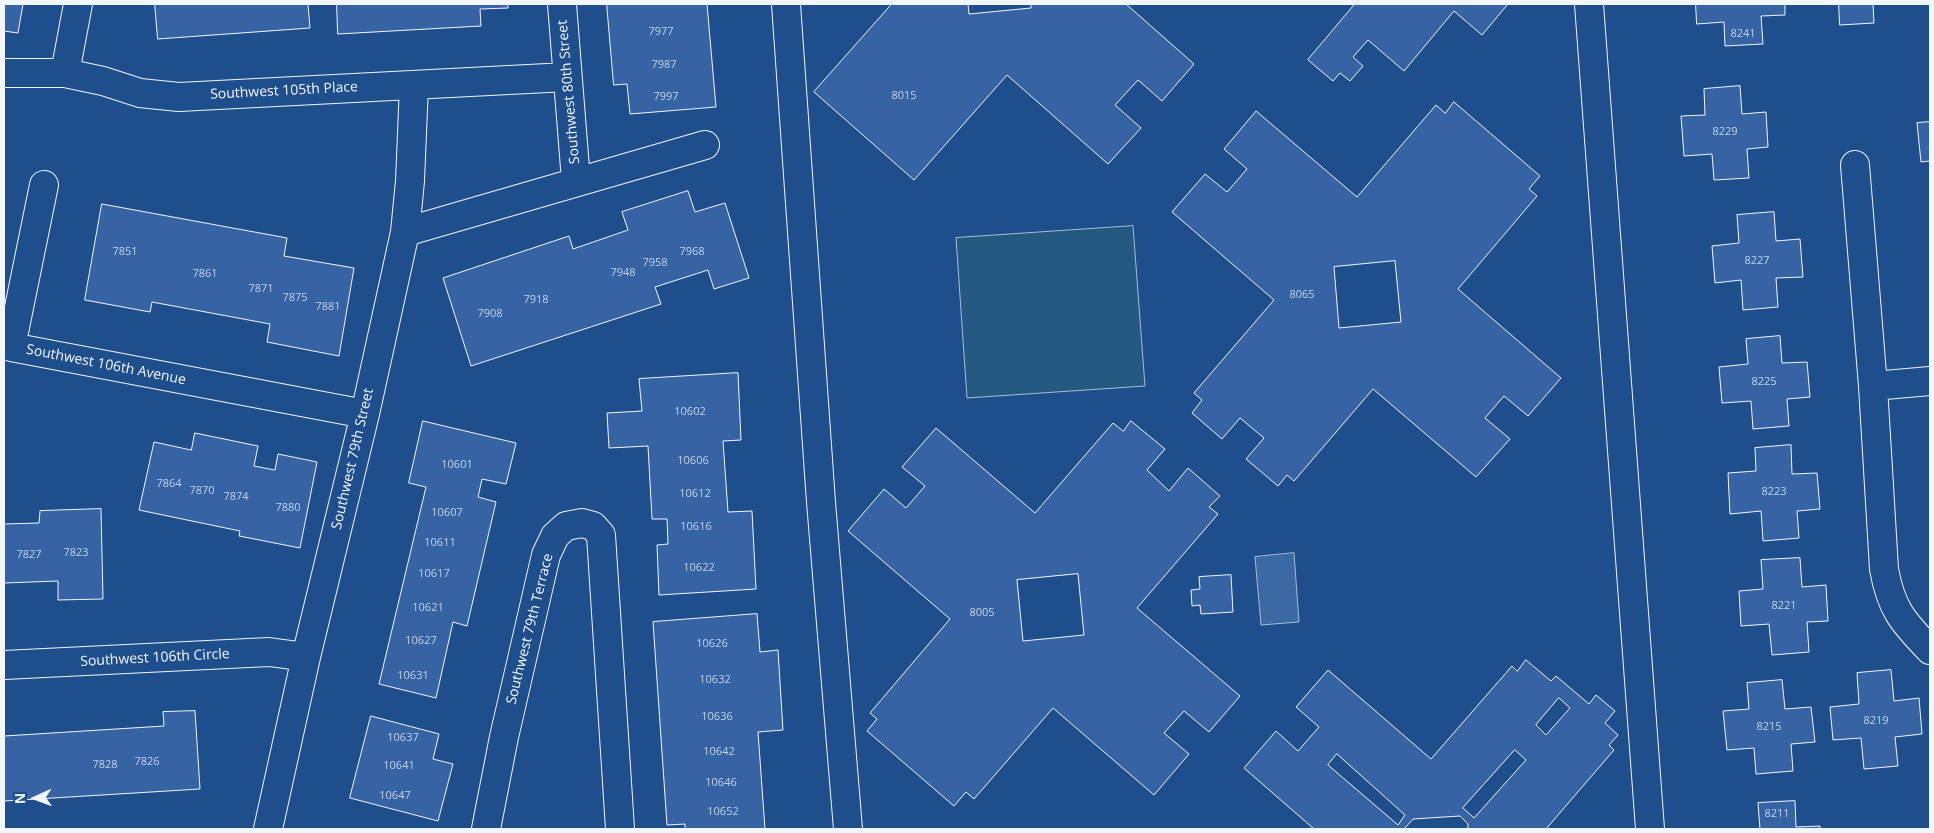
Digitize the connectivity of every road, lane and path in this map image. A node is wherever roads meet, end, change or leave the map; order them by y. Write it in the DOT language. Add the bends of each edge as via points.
graph roads {
  1 [pos="78,4"];
  2 [pos="562,4"];
  3 [pos="786,4"];
  4 [pos="1589,4"];
  5 [pos="4,73"];
  6 [pos="65,73"];
  7 [pos="567,77"];
  8 [pos="414,85"];
  9 [pos="705,145"];
  10 [pos="1855,165"];
  11 [pos="576,181"];
  12 [pos="44,185"];
  13 [pos="405,232"];
  14 [pos="1930,381"];
  15 [pos="1873,386"];
  16 [pos="365,414"];
  17 [pos="1930,650"];
  18 [pos="306,657"];
  19 [pos="4,665"];
  20 [pos="268,829"];
  21 [pos="486,829"];
  22 [pos="620,829"];
  23 [pos="848,829"];
  24 [pos="1650,829"];
  1 -- 6 [label="street"];
  2 -- 7 [label="street, Southwest 80th Street"];
  3 -- 23 [label="street"];
  4 -- 24 [label="street"];
  5 -- 6 [label="street, Southwest 105th Place"];
  6 -- 8 [label="street, Southwest 105th Place" via="140,93 178,97"];
  7 -- 8 [label="street, Southwest 105th Place"];
  7 -- 11 [label="street, Southwest 80th Street"];
  8 -- 13 [label="street, Southwest 79th Street"];
  9 -- 11 [label="street"];
  10 -- 15 [label="street"];
  11 -- 13 [label="street"];
  12 -- 16 [label="street, Southwest 106th Avenue" via="11,348"];
  13 -- 16 [label="street, Southwest 79th Street"];
  14 -- 15 [label="street"];
  15 -- 17 [label="street" via="1884,569 1888,589 1895,609 1908,628"];
  16 -- 18 [label="street, Southwest 79th Street"];
  18 -- 19 [label="street, Southwest 106th Circle" via="269,652"];
  18 -- 20 [label="street, Southwest 79th Street"];
  21 -- 22 [label="street, Southwest 79th Terrace" via="546,555 555,536 566,526 582,523 593,526 601,535"];
}
